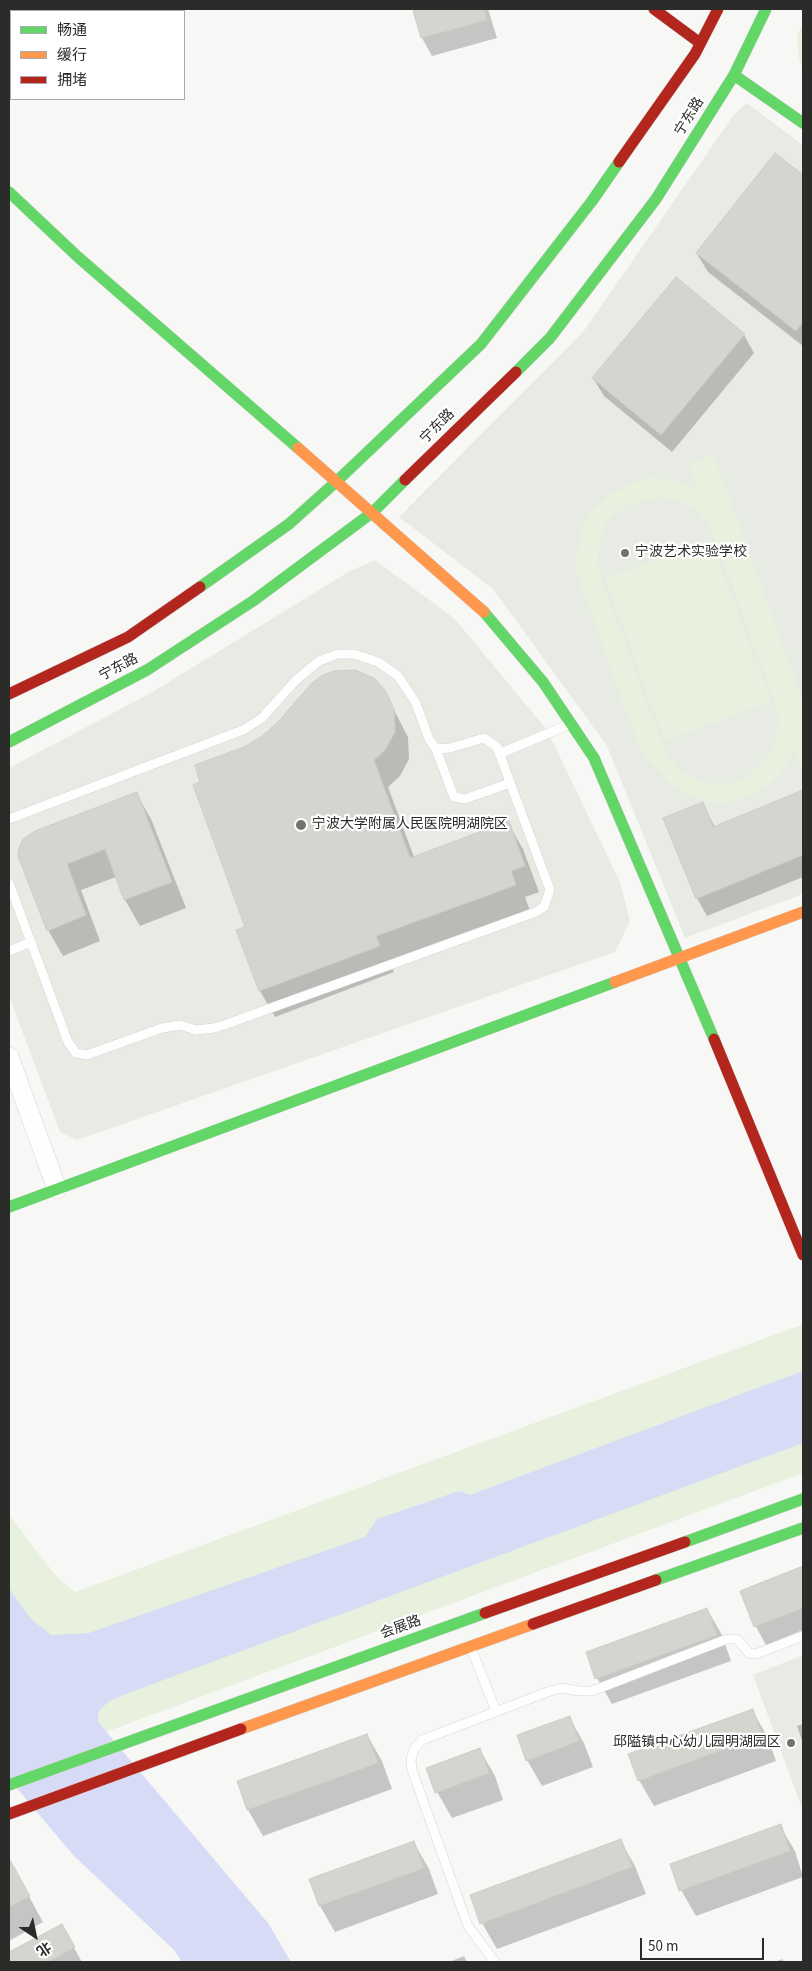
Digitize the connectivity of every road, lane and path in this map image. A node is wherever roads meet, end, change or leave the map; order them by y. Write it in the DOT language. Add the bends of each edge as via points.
graph roads {
  1 [pos="654,9"];
  2 [pos="718,9"];
  3 [pos="766,9"];
  4 [pos="700,43"];
  5 [pos="734,75"];
  6 [pos="803,123"];
  7 [pos="9,192"];
  8 [pos="337,482"];
  9 [pos="373,512"];
  10 [pos="9,694"];
  11 [pos="571,724"];
  12 [pos="9,742"];
  13 [pos="436,749"];
  14 [pos="500,754"];
  15 [pos="510,783"];
  16 [pos="9,819"];
  17 [pos="9,883"];
  18 [pos="803,912"];
  19 [pos="31,942"];
  20 [pos="9,951"];
  21 [pos="680,957"];
  22 [pos="9,1057"];
  23 [pos="57,1189"];
  24 [pos="9,1207"];
  25 [pos="803,1255"];
  26 [pos="803,1499"];
  27 [pos="803,1528"];
  28 [pos="803,1636"];
  29 [pos="470,1647"];
  30 [pos="496,1711"];
  31 [pos="9,1785"];
  32 [pos="9,1814"];
  33 [pos="495,1962"];
  1 -- 4 [label="street"];
  2 -- 4 [label="street, 宁东路"];
  3 -- 5 [label="street, 宁东路"];
  4 -- 8 [label="street, 宁东路" via="592,201 481,344"];
  5 -- 6 [label="street"];
  5 -- 9 [label="street, 宁东路" via="656,199 550,338"];
  7 -- 8 [label="street" via="78,257"];
  8 -- 9 [label="street"];
  8 -- 10 [label="street, 宁东路" via="289,524 128,637"];
  9 -- 11 [label="street" via="479,606 543,682"];
  9 -- 12 [label="street, 宁东路" via="253,601 147,670"];
  11 -- 14 [label="lane"];
  11 -- 21 [label="street" via="594,758"];
  13 -- 14 [label="lane" via="484,738 497,747"];
  13 -- 15 [label="lane" via="454,797 465,799"];
  13 -- 16 [label="lane" via="416,703 398,676 378,662 354,654 338,654 319,661 296,680 262,718 243,730"];
  14 -- 15 [label="lane"];
  15 -- 19 [label="lane" via="550,890 544,907 214,1028 162,1028 87,1055 76,1054 68,1042"];
  17 -- 19 [label="lane"];
  18 -- 21 [label="street"];
  19 -- 20 [label="lane"];
  21 -- 23 [label="street"];
  21 -- 25 [label="street"];
  22 -- 23 [label="street"];
  23 -- 24 [label="street"];
  26 -- 31 [label="street, 会展路"];
  27 -- 29 [label="street"];
  28 -- 30 [label="lane" via="756,1654 749,1653 738,1639 727,1639 592,1691 562,1688"];
  29 -- 30 [label="lane"];
  29 -- 32 [label="street"];
  30 -- 33 [label="lane" via="422,1740 414,1749 411,1760 468,1926"];
}
